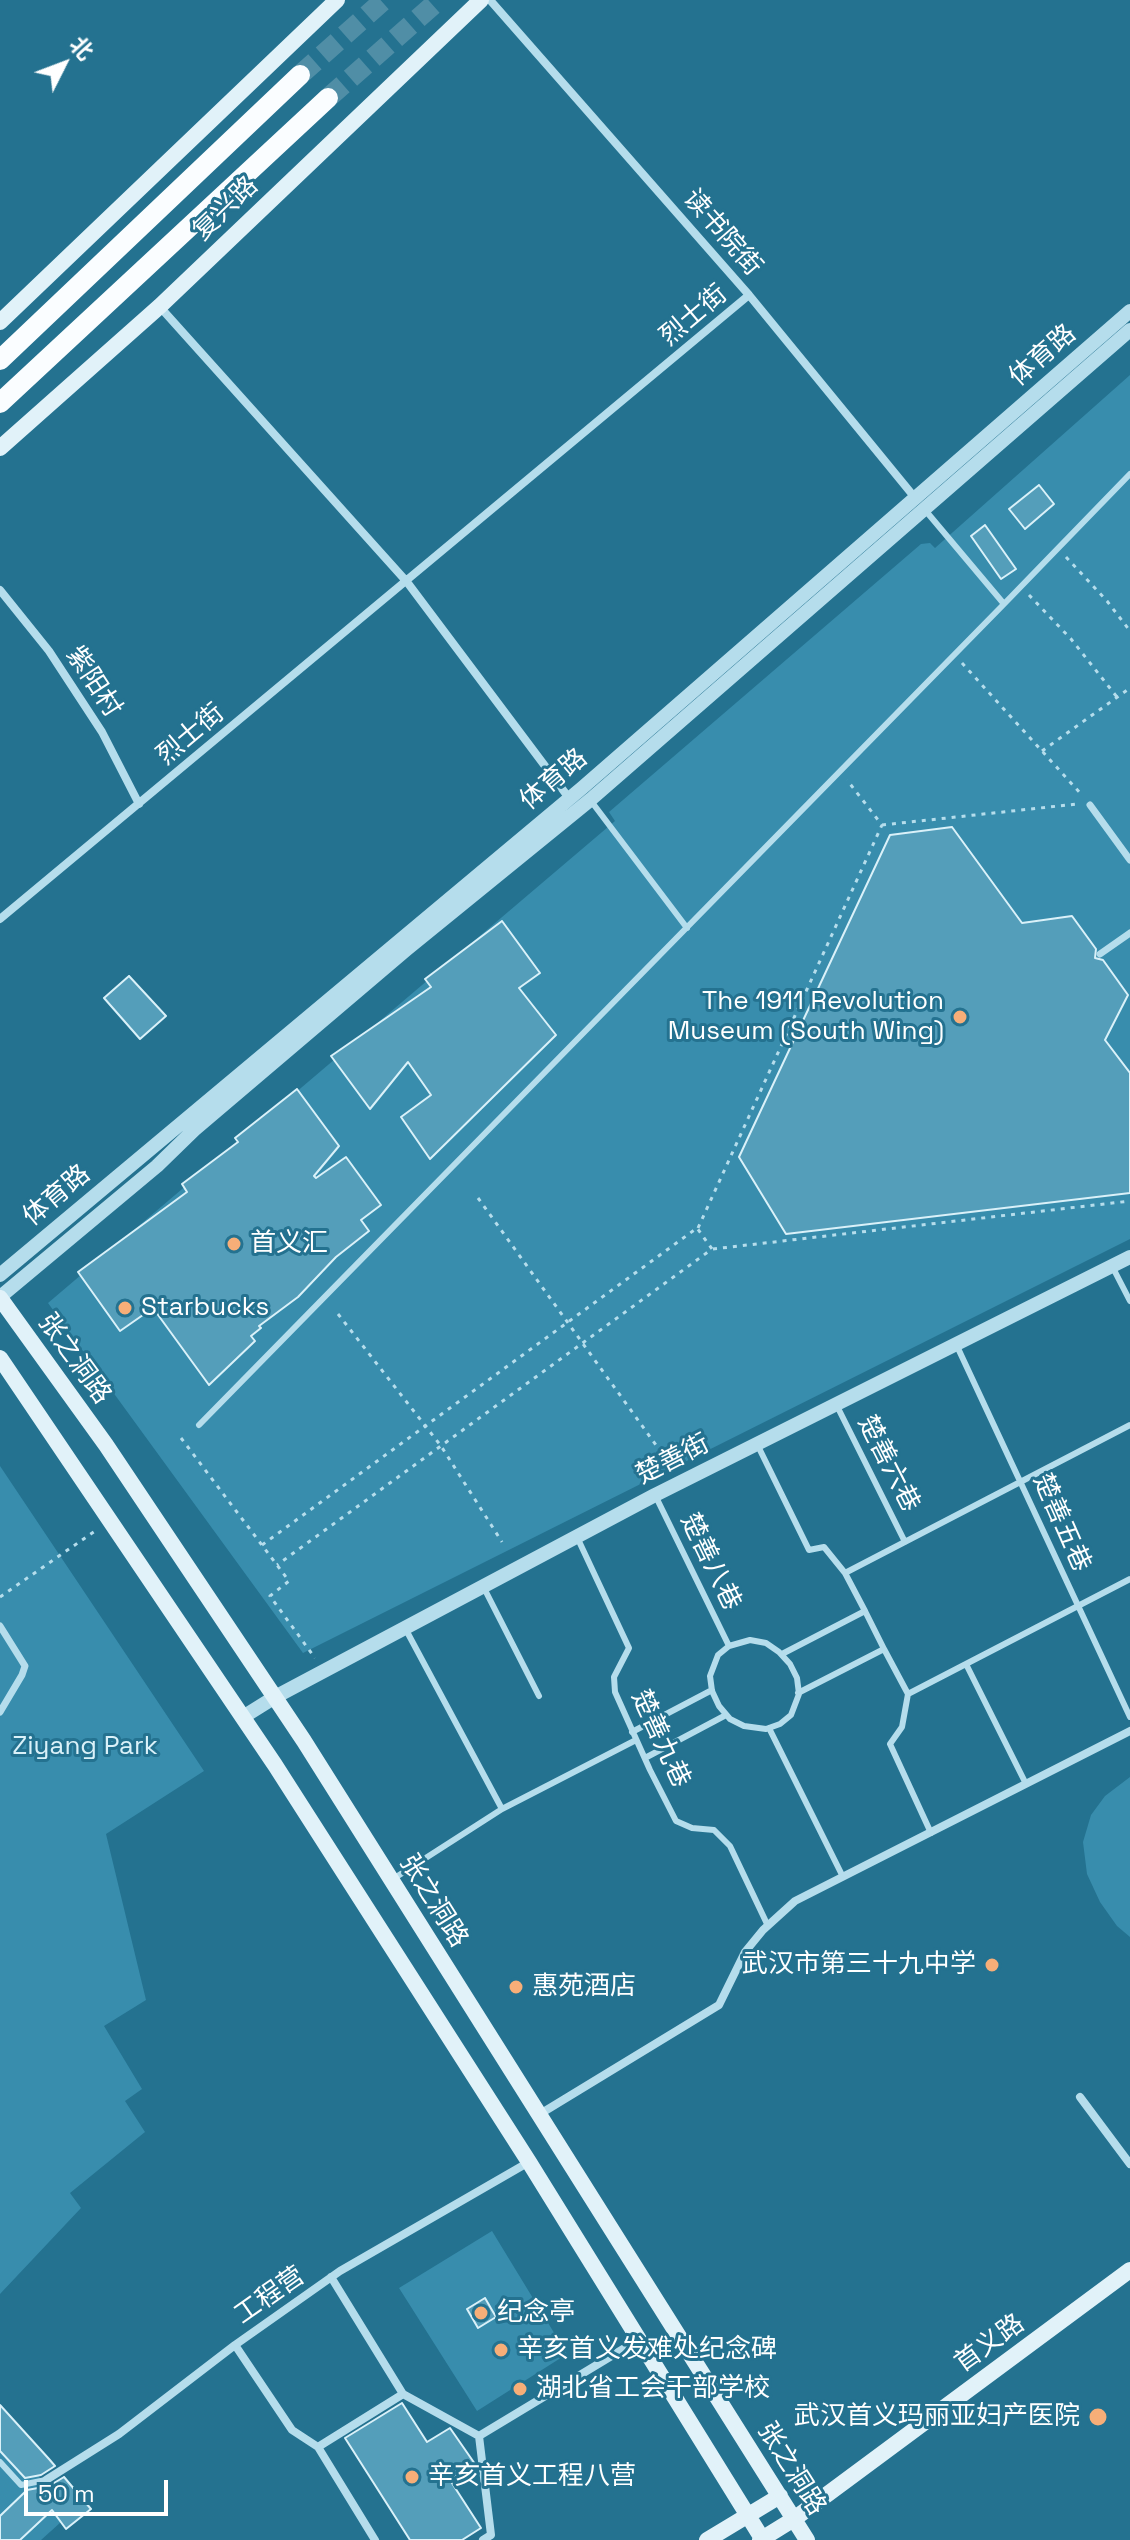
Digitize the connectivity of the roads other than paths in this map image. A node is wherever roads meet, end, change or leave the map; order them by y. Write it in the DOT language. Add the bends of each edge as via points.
graph roads {
  1 [pos="337,0"];
  2 [pos="481,0"];
  3 [pos="490,0"];
  4 [pos="300,75"];
  5 [pos="328,98"];
  6 [pos="749,295"];
  7 [pos="160,306"];
  8 [pos="1130,311"];
  9 [pos="0,322"];
  10 [pos="1130,330"];
  11 [pos="0,360"];
  12 [pos="0,403"];
  13 [pos="0,448"];
  14 [pos="1130,474"];
  15 [pos="921,505"];
  16 [pos="407,582"];
  17 [pos="0,590"];
  18 [pos="1004,604"];
  19 [pos="586,794"];
  20 [pos="569,798"];
  21 [pos="139,804"];
  22 [pos="1090,805"];
  23 [pos="1130,860"];
  24 [pos="0,919"];
  25 [pos="687,928"];
  26 [pos="1130,933"];
  27 [pos="1100,954"];
  28 [pos="1130,1257"];
  29 [pos="1112,1266"];
  30 [pos="0,1275"];
  31 [pos="0,1298"];
  32 [pos="1130,1301"];
  33 [pos="956,1344"];
  34 [pos="0,1358"];
  35 [pos="836,1405"];
  36 [pos="199,1425"];
  37 [pos="1130,1425"];
  38 [pos="757,1444"];
  39 [pos="1020,1482"];
  40 [pos="655,1495"];
  41 [pos="577,1537"];
  42 [pos="905,1542"];
  43 [pos="845,1573"];
  44 [pos="1130,1579"];
  45 [pos="483,1586"];
  46 [pos="1077,1606"];
  47 [pos="865,1611"];
  48 [pos="0,1626"];
  49 [pos="405,1628"];
  50 [pos="729,1646"];
  51 [pos="884,1649"];
  52 [pos="782,1654"];
  53 [pos="966,1664"];
  54 [pos="712,1690"];
  55 [pos="798,1693"];
  56 [pos="908,1694"];
  57 [pos="539,1696"];
  58 [pos="275,1697"];
  59 [pos="0,1712"];
  60 [pos="726,1715"];
  61 [pos="243,1717"];
  62 [pos="1130,1717"];
  63 [pos="769,1728"];
  64 [pos="1130,1731"];
  65 [pos="632,1732"];
  66 [pos="636,1740"];
  67 [pos="645,1758"];
  68 [pos="1026,1784"];
  69 [pos="502,1809"];
  70 [pos="931,1833"];
  71 [pos="843,1877"];
  72 [pos="391,1880"];
  73 [pos="768,1926"];
  74 [pos="1080,2097"];
  75 [pos="539,2114"];
  76 [pos="529,2162"];
  77 [pos="1130,2164"];
  78 [pos="1130,2270"];
  79 [pos="331,2277"];
  80 [pos="638,2340"];
  81 [pos="235,2345"];
  82 [pos="403,2394"];
  83 [pos="479,2436"];
  84 [pos="318,2447"];
  85 [pos="0,2462"];
  86 [pos="46,2480"];
  87 [pos="780,2496"];
  88 [pos="747,2516"];
  89 [pos="794,2519"];
  90 [pos="375,2540"];
  91 [pos="483,2540"];
  92 [pos="707,2540"];
  93 [pos="762,2540"];
  94 [pos="807,2540"];
  1 -- 9 [label="main road"];
  2 -- 7 [label="main road, 复兴路"];
  3 -- 6 [label="street, 读书院街"];
  4 -- 11 [label="main road"];
  5 -- 12 [label="main road"];
  6 -- 15 [label="street, 读书院街"];
  6 -- 16 [label="street, 烈士街"];
  7 -- 13 [label="main road, 复兴路"];
  7 -- 16 [label="street"];
  8 -- 15 [label="street, 体育路"];
  10 -- 15 [label="street"];
  14 -- 18 [label="lane"];
  15 -- 18 [label="lane"];
  15 -- 19 [label="street, 体育路"];
  16 -- 20 [label="street"];
  16 -- 21 [label="street, 烈士街"];
  17 -- 21 [label="street, 紫阳村" via="94,720"];
  18 -- 25 [label="lane"];
  19 -- 20 [label="street, 体育路"];
  19 -- 25 [label="lane"];
  19 -- 31 [label="street"];
  20 -- 30 [label="street, 体育路"];
  21 -- 24 [label="street, 烈士街"];
  22 -- 23 [label="street"];
  25 -- 36 [label="lane"];
  26 -- 27 [label="street"];
  28 -- 29 [label="street, 楚善街"];
  29 -- 32 [label="lane"];
  29 -- 33 [label="street, 楚善街"];
  31 -- 58 [label="main road, 张之洞路"];
  33 -- 35 [label="street, 楚善街"];
  33 -- 39 [label="lane, 楚善五巷"];
  34 -- 61 [label="main road"];
  35 -- 38 [label="street, 楚善街"];
  35 -- 42 [label="lane, 楚善六巷"];
  37 -- 39 [label="lane"];
  38 -- 40 [label="street, 楚善街"];
  38 -- 43 [label="lane" via="809,1550 824,1547"];
  39 -- 42 [label="lane"];
  39 -- 46 [label="lane, 楚善五巷"];
  40 -- 41 [label="street, 楚善街"];
  40 -- 50 [label="lane, 楚善八巷"];
  41 -- 45 [label="street, 楚善街"];
  41 -- 65 [label="lane, 楚善九巷" via="629,1648 614,1677"];
  42 -- 43 [label="lane"];
  43 -- 47 [label="lane"];
  44 -- 46 [label="lane"];
  45 -- 49 [label="street, 楚善街"];
  45 -- 57 [label="lane"];
  46 -- 53 [label="lane"];
  46 -- 62 [label="lane, 楚善五巷"];
  47 -- 51 [label="lane"];
  47 -- 52 [label="lane"];
  48 -- 59 [label="street" via="25,1666"];
  49 -- 58 [label="street, 楚善街"];
  49 -- 69 [label="lane"];
  50 -- 52 [label="lane" via="758,1641"];
  50 -- 54 [label="lane" via="712,1668"];
  51 -- 55 [label="lane"];
  51 -- 56 [label="lane"];
  52 -- 55 [label="lane" via="794,1671"];
  53 -- 56 [label="lane"];
  53 -- 68 [label="lane"];
  54 -- 60 [label="lane"];
  54 -- 65 [label="lane"];
  55 -- 63 [label="lane" via="791,1715"];
  56 -- 70 [label="lane" via="902,1727 890,1744"];
  58 -- 61 [label="street, 楚善街"];
  58 -- 72 [label="main road, 张之洞路"];
  60 -- 63 [label="lane" via="744,1726"];
  60 -- 67 [label="lane"];
  61 -- 76 [label="main road"];
  63 -- 71 [label="lane"];
  64 -- 68 [label="street"];
  65 -- 66 [label="lane, 楚善九巷"];
  66 -- 67 [label="lane, 楚善九巷"];
  66 -- 69 [label="lane"];
  67 -- 73 [label="lane, 楚善九巷" via="676,1821 714,1830 730,1846"];
  68 -- 70 [label="street"];
  69 -- 72 [label="lane"];
  70 -- 71 [label="street"];
  71 -- 73 [label="street" via="795,1901"];
  72 -- 75 [label="main road, 张之洞路"];
  73 -- 75 [label="street" via="745,1952 719,2005"];
  74 -- 77 [label="street"];
  75 -- 87 [label="main road, 张之洞路"];
  76 -- 79 [label="street, 工程营"];
  76 -- 80 [label="main road"];
  78 -- 89 [label="main road, 首义路"];
  79 -- 81 [label="street, 工程营"];
  79 -- 82 [label="street"];
  80 -- 83 [label="street"];
  80 -- 88 [label="main road"];
  81 -- 84 [label="street" via="292,2430"];
  81 -- 86 [label="street, 工程营" via="119,2434"];
  82 -- 83 [label="street"];
  82 -- 84 [label="street"];
  83 -- 91 [label="street" via="491,2535"];
  84 -- 90 [label="street"];
  85 -- 86 [label="lane" via="21,2485"];
  87 -- 88 [label="main road"];
  87 -- 89 [label="main road, 张之洞路"];
  88 -- 92 [label="main road"];
  88 -- 93 [label="main road"];
  89 -- 93 [label="main road, 首义路"];
  89 -- 94 [label="main road, 张之洞路"];
}
